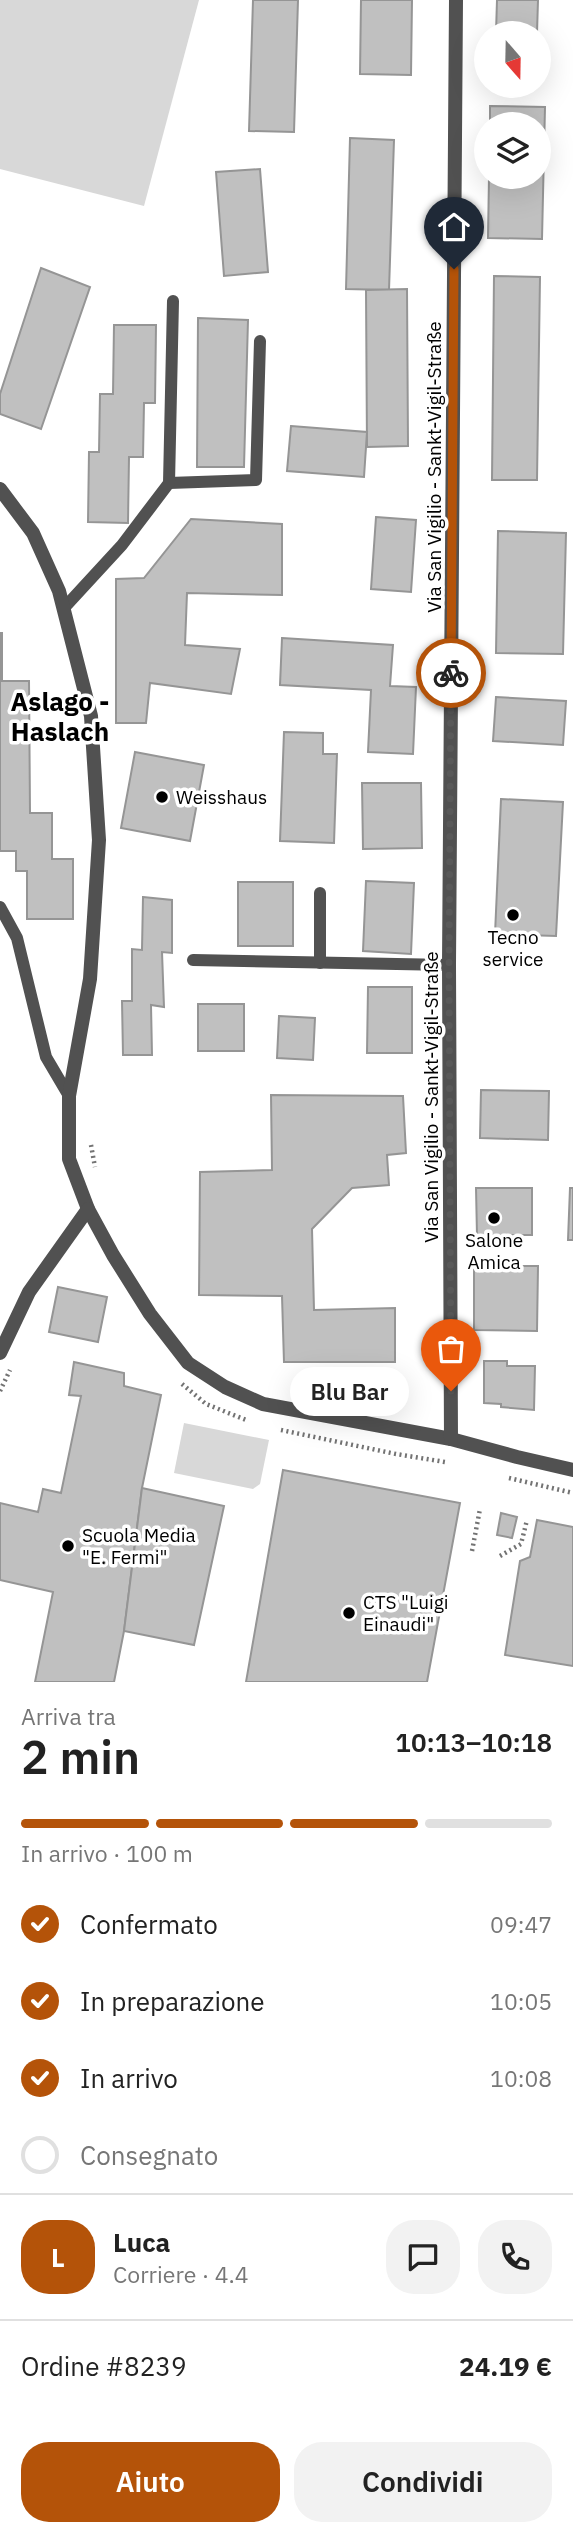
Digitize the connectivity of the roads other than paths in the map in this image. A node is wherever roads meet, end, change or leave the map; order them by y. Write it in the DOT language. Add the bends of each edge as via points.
graph roads {
  1 [pos="457,0"];
  2 [pos="173,301"];
  3 [pos="260,341"];
  4 [pos="169,483"];
  5 [pos="0,489"];
  6 [pos="64,608"];
  7 [pos="320,893"];
  8 [pos="0,907"];
  9 [pos="193,960"];
  10 [pos="320,964"];
  11 [pos="449,965"];
  12 [pos="69,1097"];
  13 [pos="88,1209"];
  14 [pos="0,1353"];
  15 [pos="451,1439"];
  16 [pos="573,1470"];
  1 -- 11 [label="street, Via San Vigilio - Sankt-Vigil-Straße"];
  2 -- 4 [label="lane"];
  3 -- 4 [label="lane" via="256,480"];
  4 -- 6 [label="lane" via="122,545"];
  5 -- 6 [label="street" via="33,533"];
  6 -- 12 [label="street" via="91,716 99,840 90,979"];
  7 -- 10 [label="lane"];
  8 -- 12 [label="lane" via="17,938 46,1057"];
  9 -- 10 [label="lane"];
  10 -- 11 [label="lane"];
  11 -- 15 [label="street, Via San Vigilio - Sankt-Vigil-Straße"];
  12 -- 13 [label="street" via="69,1159"];
  13 -- 14 [label="street" via="29,1292"];
  13 -- 15 [label="street" via="150,1314 188,1363 225,1387 263,1404"];
  15 -- 16 [label="street"];
}
